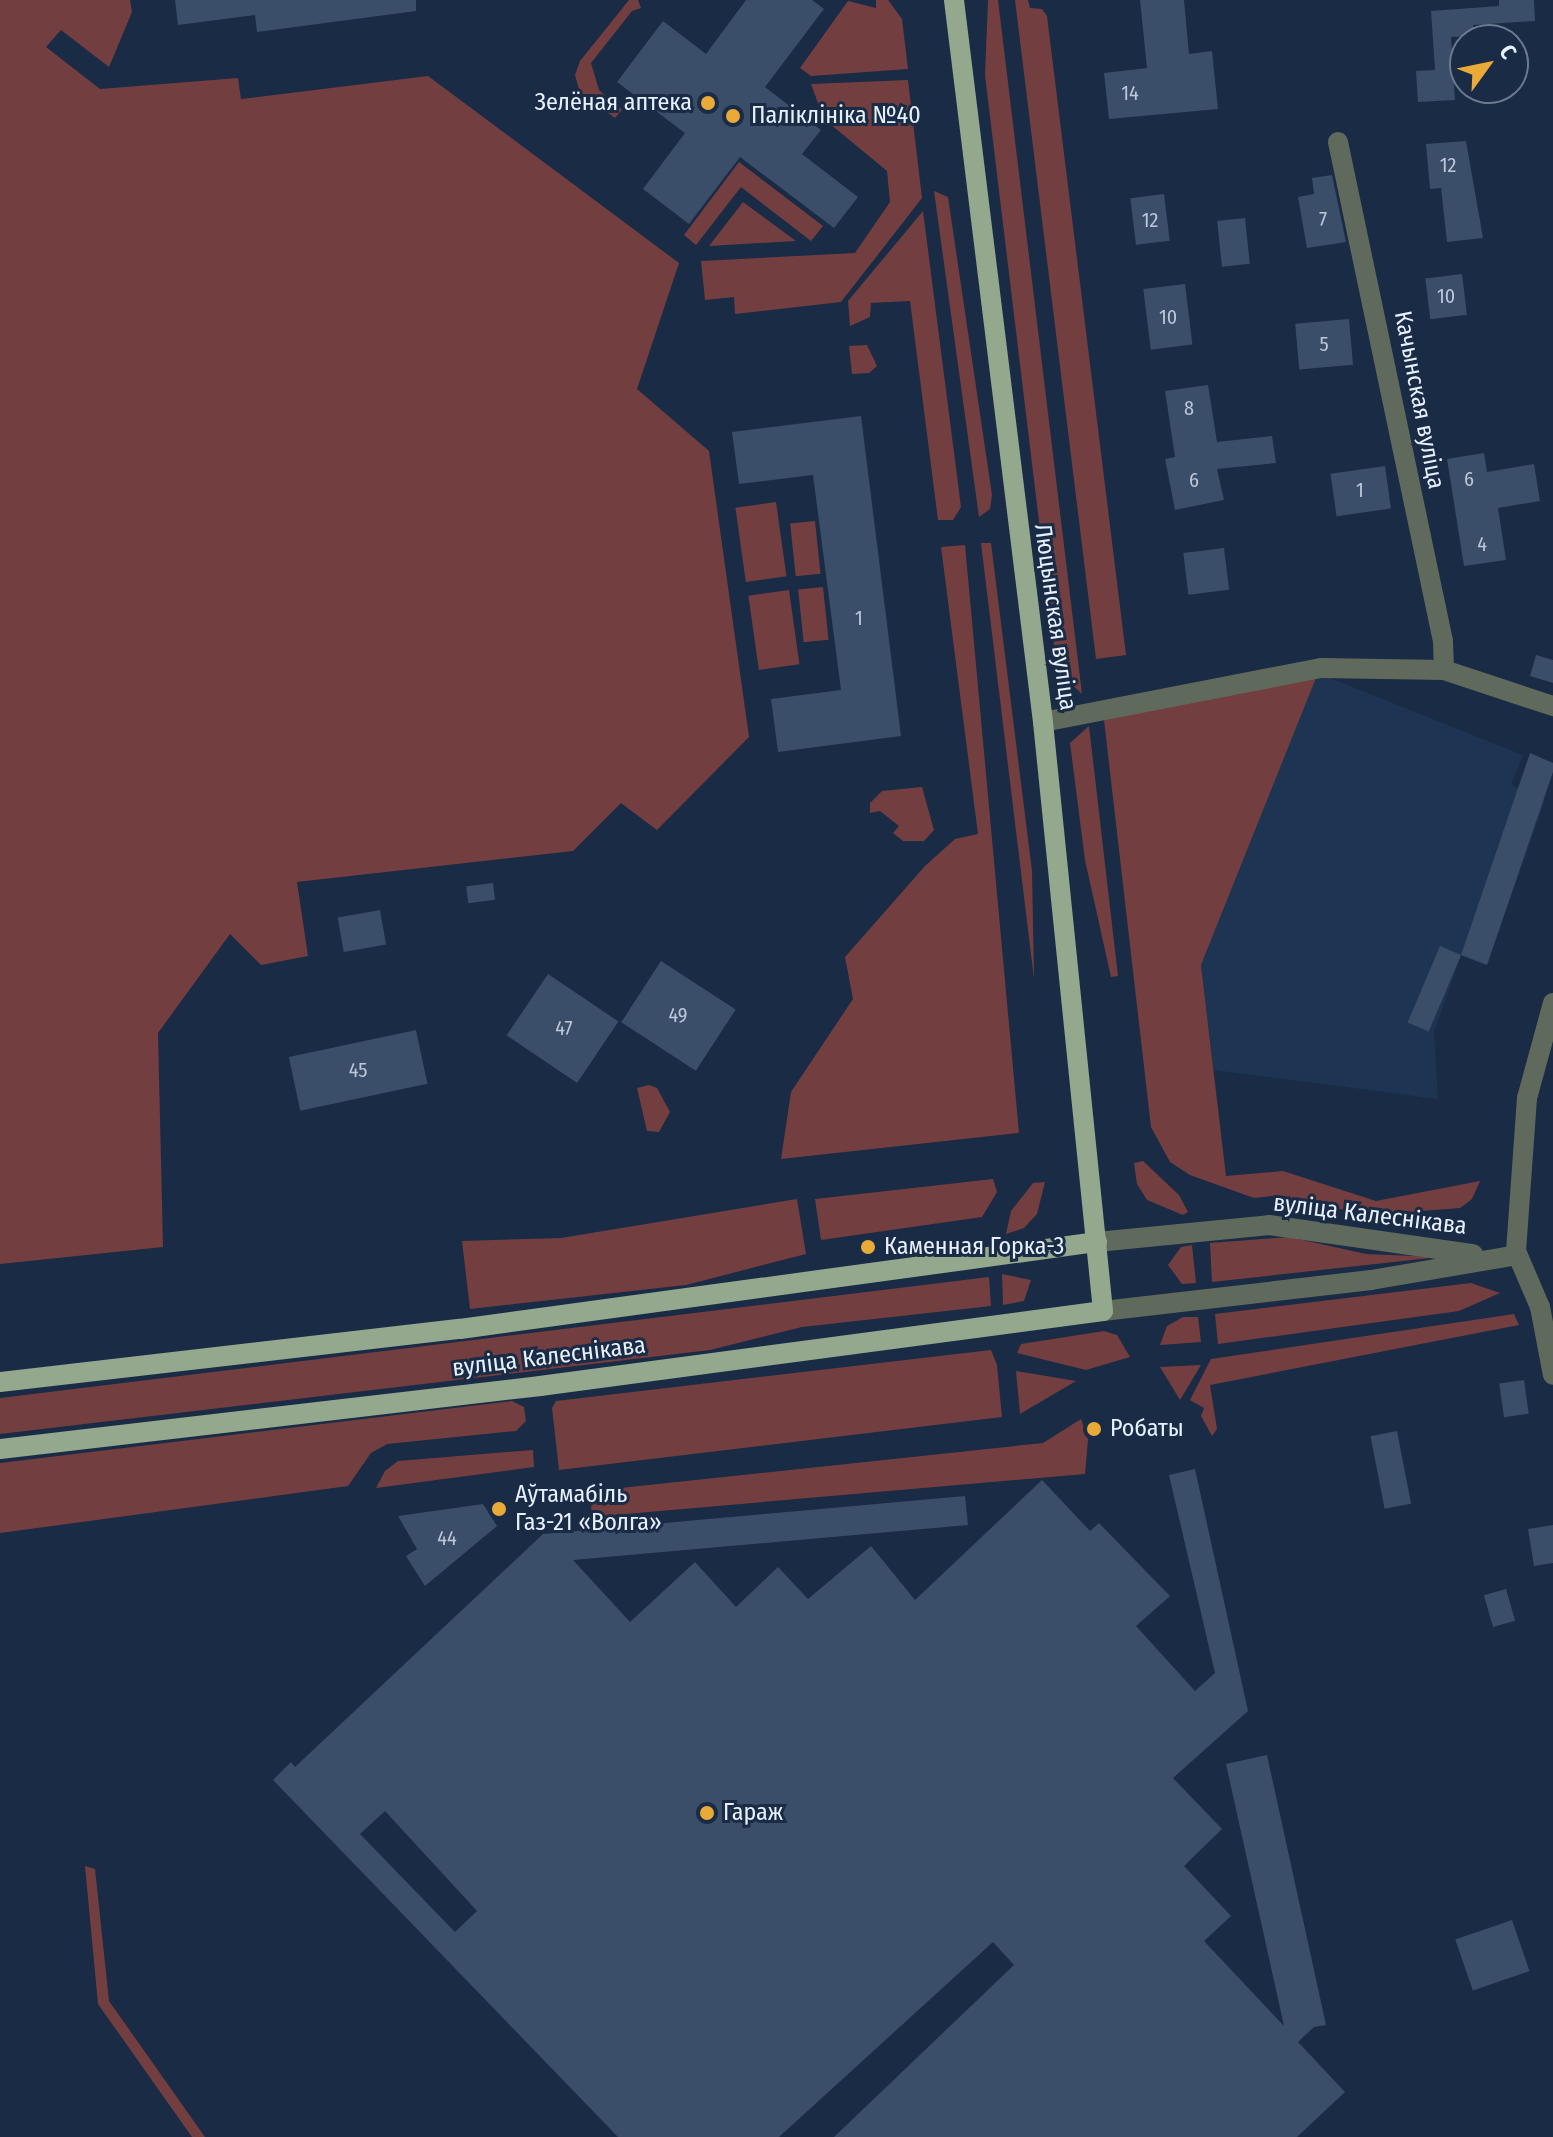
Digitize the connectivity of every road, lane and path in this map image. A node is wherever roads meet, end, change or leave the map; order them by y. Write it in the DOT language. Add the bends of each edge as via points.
graph roads {
  1 [pos="954,0"];
  2 [pos="1338,142"];
  3 [pos="1444,670"];
  4 [pos="1553,706"];
  5 [pos="1043,722"];
  6 [pos="1553,1003"];
  7 [pos="1097,1242"];
  8 [pos="1517,1255"];
  9 [pos="1492,1257"];
  10 [pos="1103,1311"];
  11 [pos="1553,1375"];
  12 [pos="0,1382"];
  13 [pos="0,1449"];
  1 -- 5 [label="main road, Люцынская вуліца"];
  2 -- 3 [label="street, Качынская вуліца" via="1443,641"];
  3 -- 4 [label="street"];
  3 -- 5 [label="street" via="1321,668"];
  5 -- 7 [label="main road, Люцынская вуліца"];
  6 -- 8 [label="street" via="1537,1051 1523,1125"];
  7 -- 9 [label="street, вуліца Калеснікава" via="1269,1225"];
  7 -- 10 [label="main road"];
  7 -- 12 [label="main road, вуліца Калеснікава" via="460,1329"];
  8 -- 9 [label="street, вуліца Калеснікава"];
  8 -- 11 [label="street" via="1540,1307"];
  9 -- 10 [label="street, вуліца Калеснікава" via="1371,1280"];
  10 -- 13 [label="main road, вуліца Калеснікава" via="540,1386"];
}
